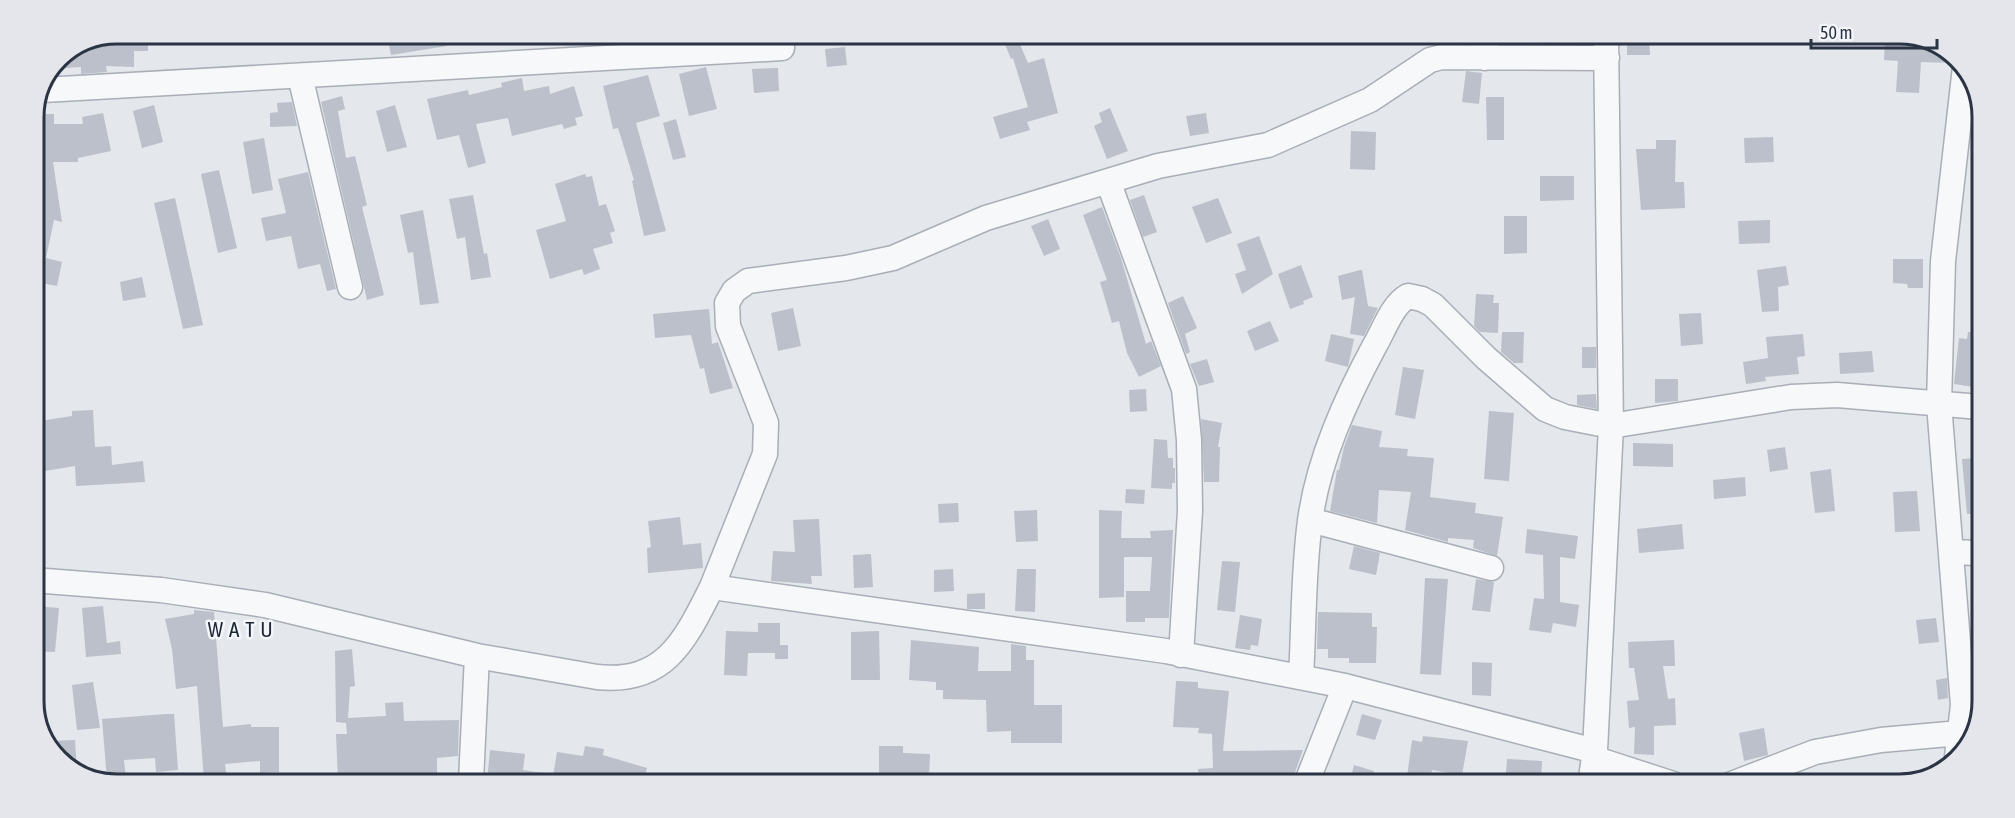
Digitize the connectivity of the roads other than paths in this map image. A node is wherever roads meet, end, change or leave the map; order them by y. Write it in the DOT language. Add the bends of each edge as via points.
graph roads {
  1 [pos="1486,47"];
  2 [pos="1607,47"];
  3 [pos="782,48"];
  4 [pos="300,76"];
  5 [pos="1963,83"];
  6 [pos="49,90"];
  7 [pos="1108,181"];
  8 [pos="350,287"];
  9 [pos="1940,404"];
  10 [pos="1971,406"];
  11 [pos="1611,426"];
  12 [pos="1310,520"];
  13 [pos="1951,552"];
  14 [pos="1972,553"];
  15 [pos="1491,568"];
  16 [pos="44,581"];
  17 [pos="712,587"];
  18 [pos="1181,655"];
  19 [pos="477,656"];
  20 [pos="1301,677"];
  21 [pos="1345,686"];
  22 [pos="1971,705"];
  23 [pos="1960,733"];
  24 [pos="1959,742"];
  25 [pos="1594,755"];
  26 [pos="471,774"];
  27 [pos="1310,774"];
  28 [pos="1591,774"];
  29 [pos="1646,774"];
  30 [pos="1756,774"];
  1 -- 2 [label="street"];
  1 -- 7 [label="street" via="1431,60 1370,100 1268,145 1158,166"];
  2 -- 11 [label="street"];
  3 -- 4 [label="street"];
  4 -- 6 [label="street"];
  4 -- 8 [label="street"];
  5 -- 9 [label="street" via="1943,261"];
  7 -- 17 [label="street" via="986,218 893,258 748,281 734,291 727,303 728,326 766,423 767,438 765,453"];
  7 -- 18 [label="street" via="1184,389 1190,512"];
  9 -- 10 [label="street"];
  9 -- 11 [label="street" via="1837,395 1791,397"];
  9 -- 13 [label="street"];
  11 -- 12 [label="street" via="1545,409 1433,305 1408,296 1396,307 1347,400 1326,457"];
  11 -- 25 [label="street"];
  12 -- 15 [label="street"];
  12 -- 20 [label="street"];
  13 -- 14 [label="street"];
  13 -- 22 [label="street"];
  16 -- 19 [label="street" via="161,590 265,605"];
  17 -- 18 [label="street"];
  17 -- 19 [label="street" via="674,653 660,665 639,674 615,678 587,675"];
  18 -- 20 [label="street"];
  19 -- 26 [label="street"];
  20 -- 21 [label="street"];
  21 -- 25 [label="street"];
  21 -- 27 [label="street"];
  22 -- 23 [label="street"];
  23 -- 24 [label="street"];
  23 -- 30 [label="street" via="1881,740 1815,752"];
  25 -- 28 [label="street"];
  25 -- 29 [label="street"];
}
